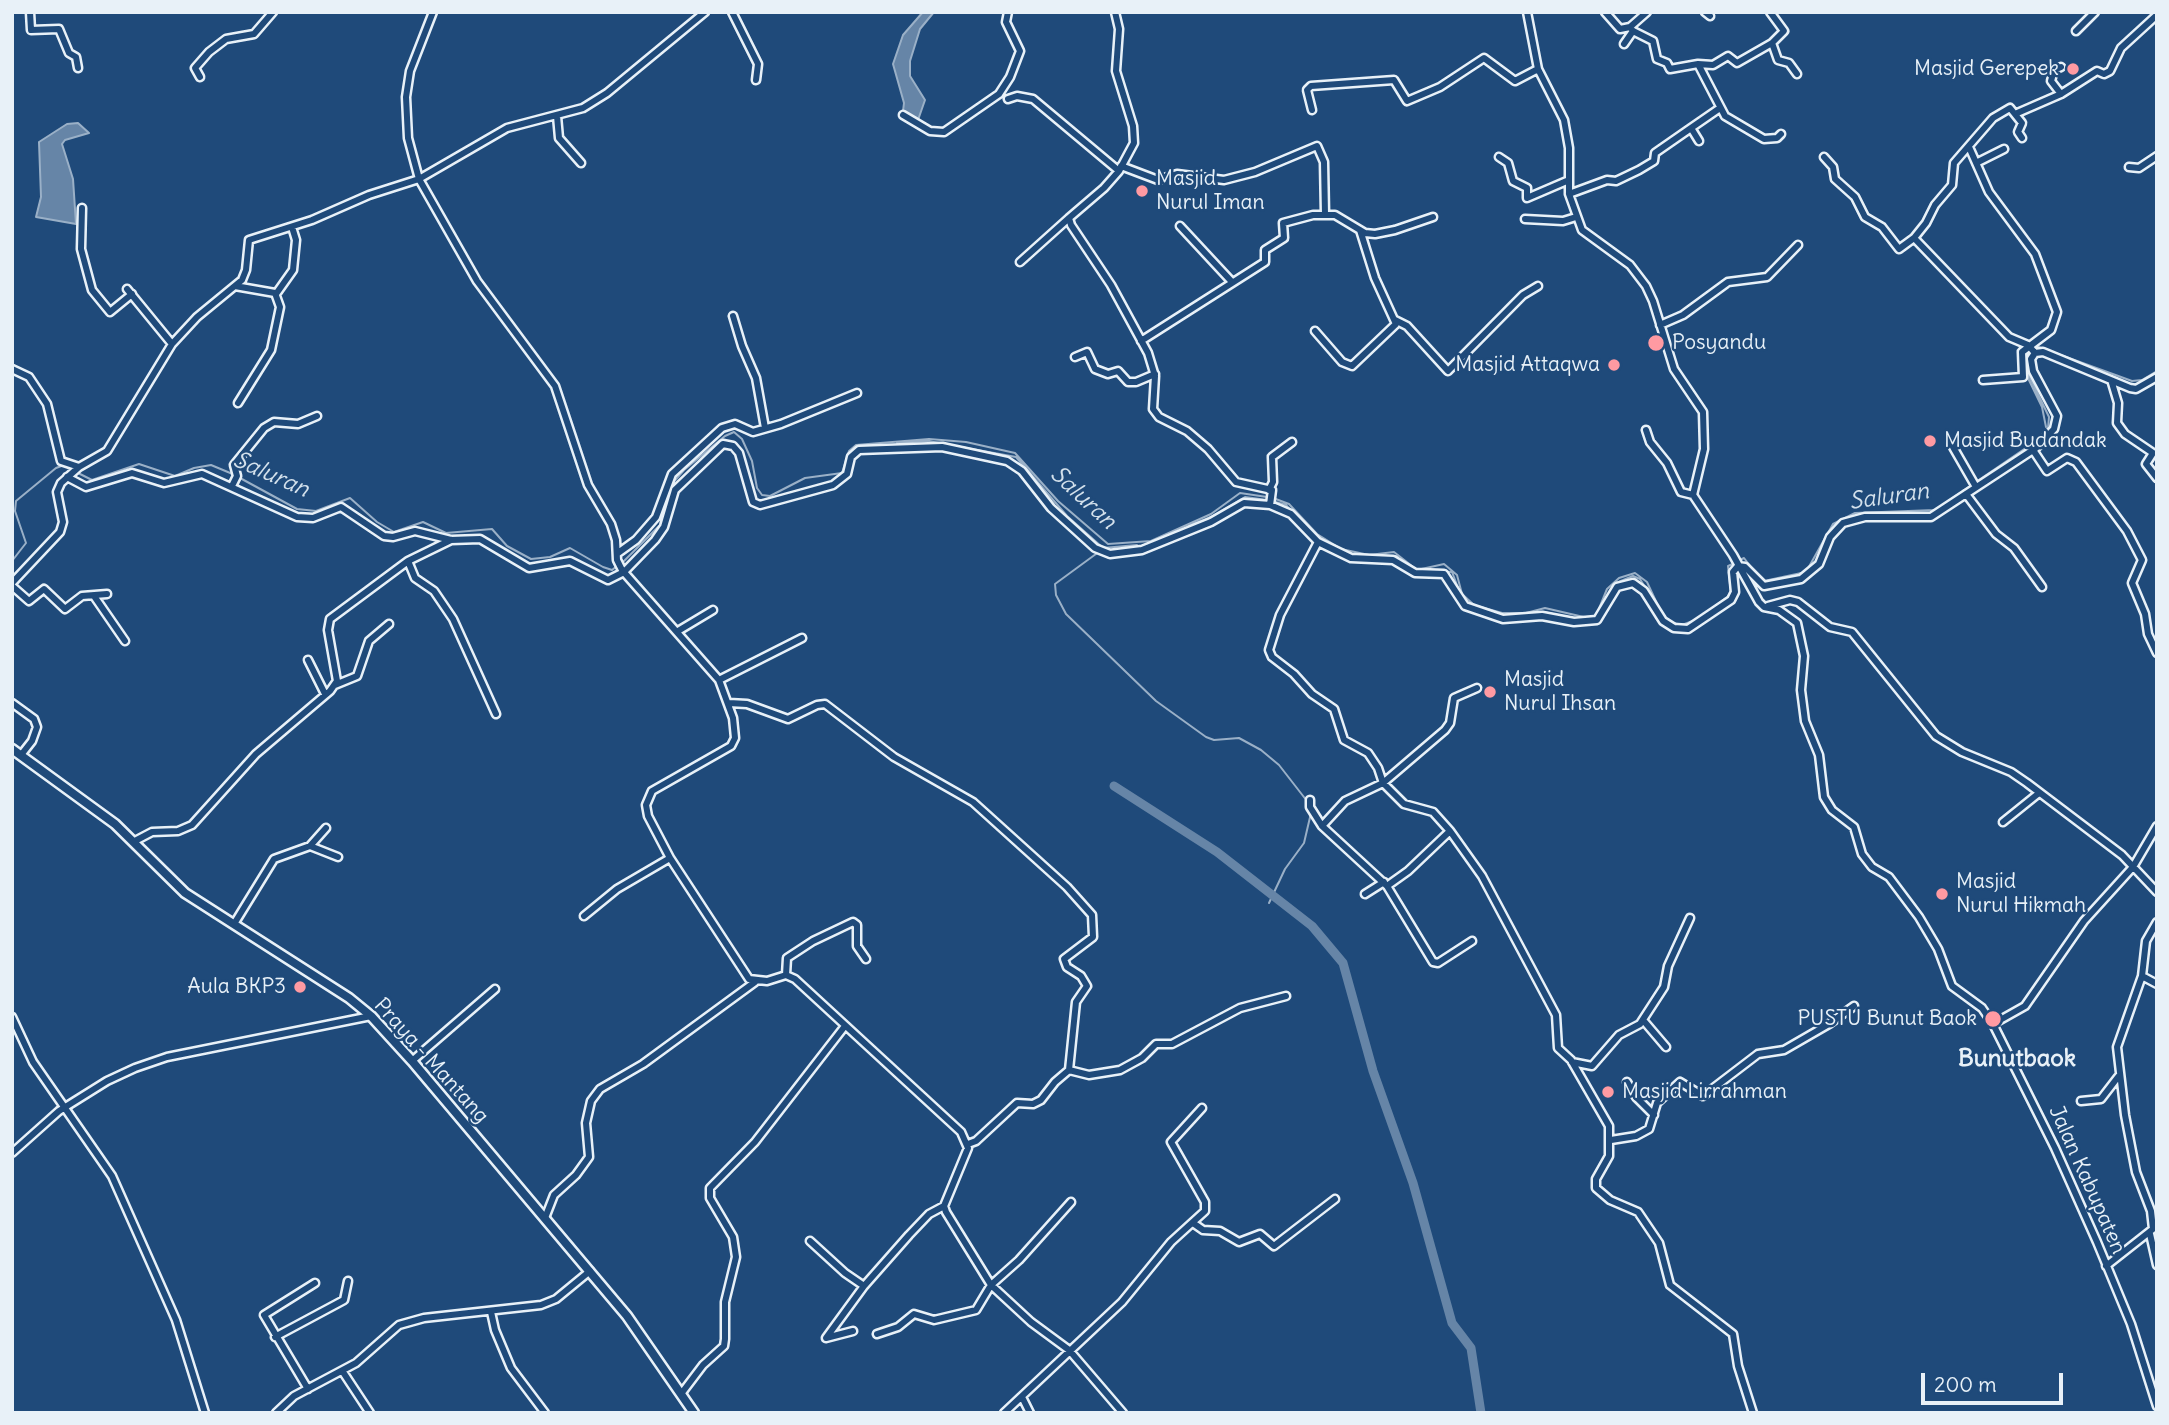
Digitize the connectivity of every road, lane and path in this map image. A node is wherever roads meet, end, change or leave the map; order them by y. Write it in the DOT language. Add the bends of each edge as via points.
graph roads {
  1 [pos="30,12"];
  2 [pos="273,12"];
  3 [pos="433,12"];
  4 [pos="705,12"];
  5 [pos="732,12"];
  6 [pos="1009,12"];
  7 [pos="1115,12"];
  8 [pos="1527,12"];
  9 [pos="1605,12"];
  10 [pos="1647,12"];
  11 [pos="1770,12"];
  12 [pos="2095,12"];
  13 [pos="2156,14"];
  14 [pos="1631,29"];
  15 [pos="2076,31"];
  16 [pos="1772,43"];
  17 [pos="1624,44"];
  18 [pos="1698,64"];
  19 [pos="2061,67"];
  20 [pos="79,68"];
  21 [pos="1538,69"];
  22 [pos="1797,74"];
  23 [pos="200,77"];
  24 [pos="756,80"];
  25 [pos="2061,94"];
  26 [pos="1008,99"];
  27 [pos="1720,108"];
  28 [pos="1312,110"];
  29 [pos="903,114"];
  30 [pos="2015,114"];
  31 [pos="557,116"];
  32 [pos="1691,128"];
  33 [pos="1781,134"];
  34 [pos="2022,138"];
  35 [pos="1699,141"];
  36 [pos="1969,147"];
  37 [pos="2004,149"];
  38 [pos="2157,156"];
  39 [pos="1499,157"];
  40 [pos="1824,157"];
  41 [pos="581,163"];
  42 [pos="1976,163"];
  43 [pos="2129,167"];
  44 [pos="1120,168"];
  45 [pos="419,178"];
  46 [pos="1569,180"];
  47 [pos="1569,194"];
  48 [pos="82,208"];
  49 [pos="1325,214"];
  50 [pos="1433,217"];
  51 [pos="1576,217"];
  52 [pos="1069,218"];
  53 [pos="1525,219"];
  54 [pos="1180,226"];
  55 [pos="292,227"];
  56 [pos="1360,230"];
  57 [pos="1914,238"];
  58 [pos="1798,245"];
  59 [pos="1020,262"];
  60 [pos="1232,282"];
  61 [pos="235,286"];
  62 [pos="1538,286"];
  63 [pos="276,294"];
  64 [pos="733,316"];
  65 [pos="1395,320"];
  66 [pos="1660,325"];
  67 [pos="1315,331"];
  68 [pos="1141,341"];
  69 [pos="172,344"];
  70 [pos="2032,349"];
  71 [pos="1074,357"];
  72 [pos="12,369"];
  73 [pos="1155,374"];
  74 [pos="2157,377"];
  75 [pos="1983,380"];
  76 [pos="2112,383"];
  77 [pos="856,393"];
  78 [pos="238,403"];
  79 [pos="317,416"];
  80 [pos="765,428"];
  81 [pos="1646,430"];
  82 [pos="1292,442"];
  83 [pos="1953,447"];
  84 [pos="2033,450"];
  85 [pos="74,471"];
  86 [pos="2157,478"];
  87 [pos="234,481"];
  88 [pos="1974,484"];
  89 [pos="1271,491"];
  90 [pos="1966,494"];
  91 [pos="1693,495"];
  92 [pos="1271,504"];
  93 [pos="451,540"];
  94 [pos="1318,542"];
  95 [pos="617,557"];
  96 [pos="408,561"];
  97 [pos="1737,565"];
  98 [pos="623,571"];
  99 [pos="12,584"];
  100 [pos="2042,587"];
  101 [pos="107,594"];
  102 [pos="94,596"];
  103 [pos="1765,607"];
  104 [pos="713,610"];
  105 [pos="389,624"];
  106 [pos="678,631"];
  107 [pos="802,638"];
  108 [pos="125,641"];
  109 [pos="2157,653"];
  110 [pos="308,660"];
  111 [pos="719,680"];
  112 [pos="335,685"];
  113 [pos="1477,688"];
  114 [pos="325,694"];
  115 [pos="12,703"];
  116 [pos="729,703"];
  117 [pos="496,714"];
  118 [pos="12,749"];
  119 [pos="21,755"];
  120 [pos="1383,783"];
  121 [pos="2039,793"];
  122 [pos="1310,800"];
  123 [pos="2003,822"];
  124 [pos="1322,826"];
  125 [pos="2157,826"];
  126 [pos="326,828"];
  127 [pos="1450,831"];
  128 [pos="133,842"];
  129 [pos="310,846"];
  130 [pos="338,858"];
  131 [pos="670,858"];
  132 [pos="2133,867"];
  133 [pos="1386,884"];
  134 [pos="2157,892"];
  135 [pos="1365,894"];
  136 [pos="584,916"];
  137 [pos="1690,918"];
  138 [pos="2157,922"];
  139 [pos="234,924"];
  140 [pos="1472,941"];
  141 [pos="866,959"];
  142 [pos="786,975"];
  143 [pos="2142,976"];
  144 [pos="755,982"];
  145 [pos="2157,984"];
  146 [pos="495,989"];
  147 [pos="1286,996"];
  148 [pos="1854,1006"];
  149 [pos="370,1016"];
  150 [pos="12,1017"];
  151 [pos="1643,1020"];
  152 [pos="1993,1024"];
  153 [pos="845,1026"];
  154 [pos="1666,1047"];
  155 [pos="412,1061"];
  156 [pos="1572,1062"];
  157 [pos="1069,1070"];
  158 [pos="2119,1075"];
  159 [pos="1627,1082"];
  160 [pos="2081,1101"];
  161 [pos="64,1108"];
  162 [pos="1202,1108"];
  163 [pos="1654,1115"];
  164 [pos="1611,1140"];
  165 [pos="968,1144"];
  166 [pos="12,1153"];
  167 [pos="1335,1199"];
  168 [pos="1071,1202"];
  169 [pos="944,1206"];
  170 [pos="2154,1210"];
  171 [pos="545,1218"];
  172 [pos="1193,1223"];
  173 [pos="2150,1234"];
  174 [pos="810,1241"];
  175 [pos="2157,1265"];
  176 [pos="2106,1266"];
  177 [pos="590,1271"];
  178 [pos="348,1281"];
  179 [pos="315,1283"];
  180 [pos="990,1285"];
  181 [pos="864,1286"];
  182 [pos="491,1312"];
  183 [pos="853,1331"];
  184 [pos="877,1334"];
  185 [pos="275,1337"];
  186 [pos="1069,1350"];
  187 [pos="343,1372"];
  188 [pos="308,1389"];
  189 [pos="681,1394"];
  190 [pos="2154,1394"];
  191 [pos="1022,1397"];
  192 [pos="2157,1406"];
  193 [pos="205,1413"];
  194 [pos="276,1413"];
  195 [pos="370,1413"];
  196 [pos="545,1413"];
  197 [pos="694,1413"];
  198 [pos="1004,1413"];
  199 [pos="1030,1413"];
  200 [pos="1123,1413"];
  201 [pos="1753,1413"];
  1 -- 20 [label="street" via="31,30 59,29"];
  2 -- 23 [label="street" via="254,34 226,39 209,52 195,68"];
  3 -- 45 [label="street" via="410,71 406,97 408,138"];
  4 -- 31 [label="street" via="607,93 583,108"];
  5 -- 24 [label="street" via="758,64"];
  6 -- 29 [label="street" via="1006,22 1020,51 999,94 944,132 930,131"];
  7 -- 44 [label="street" via="1119,29 1116,71 1135,136"];
  8 -- 21 [label="street"];
  9 -- 14 [label="street" via="1620,30"];
  10 -- 14 [label="street"];
  11 -- 16 [label="street" via="1784,31"];
  12 -- 15 [label="street"];
  13 -- 25 [label="street" via="2121,48 2110,71 2097,71"];
  14 -- 17 [label="street"];
  14 -- 18 [label="street" via="1653,41 1657,59 1670,69"];
  16 -- 18 [label="street" via="1737,63 1728,56 1713,65"];
  16 -- 22 [label="street" via="1778,60 1789,62"];
  18 -- 27 [label="street"];
  19 -- 25 [label="street" via="2054,68 2051,81"];
  21 -- 28 [label="street" via="1515,81 1486,58 1440,88 1407,101 1394,80 1311,86 1307,90"];
  21 -- 46 [label="street" via="1564,120"];
  25 -- 30 [label="street"];
  26 -- 44 [label="street" via="1033,99"];
  27 -- 32 [label="street"];
  27 -- 33 [label="street" via="1759,137"];
  30 -- 34 [label="street" via="2022,123 2018,132"];
  30 -- 36 [label="street" via="2009,107 2000,113"];
  31 -- 41 [label="street" via="559,138"];
  31 -- 45 [label="street" via="507,128"];
  32 -- 35 [label="street"];
  32 -- 47 [label="street" via="1639,170"];
  36 -- 42 [label="street"];
  36 -- 57 [label="street" via="1954,163 1950,190"];
  37 -- 42 [label="street"];
  38 -- 43 [label="street" via="2139,168"];
  39 -- 46 [label="street" via="1508,163 1513,181 1527,188 1527,198"];
  40 -- 57 [label="street" via="1833,167 1835,179 1855,197 1864,217 1882,227 1899,249"];
  42 -- 70 [label="street" via="1989,192 2035,254 2057,312 2050,330"];
  44 -- 49 [label="street" via="1158,180 1177,174 1224,180 1317,146 1324,162"];
  44 -- 52 [label="street"];
  45 -- 55 [label="street"];
  45 -- 95 [label="street" via="477,281 555,386 588,485 611,524"];
  46 -- 47 [label="street"];
  47 -- 51 [label="street"];
  48 -- 69 [label="street" via="81,249 92,290 110,312 130,291"];
  49 -- 56 [label="street"];
  49 -- 60 [label="street" via="1283,223 1284,238 1265,250 1265,262"];
  50 -- 56 [label="street" via="1395,230 1368,234"];
  51 -- 53 [label="street"];
  51 -- 66 [label="street" via="1584,233 1640,277"];
  52 -- 59 [label="street"];
  52 -- 68 [label="street"];
  54 -- 60 [label="street"];
  55 -- 61 [label="street" via="249,240 245,274"];
  55 -- 63 [label="street" via="296,240 293,270"];
  56 -- 65 [label="street" via="1374,278"];
  57 -- 70 [label="street" via="2009,337"];
  58 -- 66 [label="street" via="1767,276 1728,282 1683,316"];
  60 -- 68 [label="street"];
  61 -- 63 [label="street"];
  61 -- 69 [label="street"];
  62 -- 65 [label="street" via="1523,295 1448,371 1407,326"];
  63 -- 78 [label="street" via="280,307 273,345"];
  64 -- 80 [label="street" via="756,377"];
  65 -- 67 [label="street" via="1394,327 1352,366 1342,362"];
  66 -- 91 [label="street" via="1674,369 1703,412 1704,449"];
  68 -- 73 [label="street"];
  69 -- 85 [label="street" via="107,451"];
  70 -- 75 [label="street" via="2021,356 2022,377"];
  70 -- 76 [label="street"];
  70 -- 84 [label="street" via="2033,371 2057,416 2048,437"];
  71 -- 73 [label="street" via="1087,352 1095,369 1108,374 1118,371 1128,382"];
  72 -- 85 [label="street" via="29,377 47,404 61,461"];
  73 -- 89 [label="street" via="1153,409 1159,417 1187,431 1236,482"];
  74 -- 76 [label="street" via="2136,389"];
  76 -- 86 [label="street" via="2117,423 2153,453 2146,463"];
  77 -- 80 [label="street"];
  79 -- 87 [label="street" via="298,424 274,422 264,428 234,465"];
  80 -- 95 [label="street" via="753,432 735,424 722,428 672,474 656,517"];
  81 -- 91 [label="street, Jalan Kabupaten" via="1681,492"];
  82 -- 89 [label="street" via="1272,457"];
  83 -- 88 [label="street"];
  84 -- 88 [label="street"];
  84 -- 109 [label="street" via="2047,471 2067,458 2077,462 2127,531 2142,560 2133,588"];
  85 -- 87 [label="street" via="86,487 132,473 164,483 202,474"];
  85 -- 99 [label="street" via="57,492 64,522 61,532"];
  87 -- 93 [label="street" via="297,517 313,517 341,507 384,536 415,531"];
  88 -- 90 [label="street"];
  89 -- 92 [label="street"];
  90 -- 97 [label="street" via="1931,517 1848,520 1830,537 1819,564 1801,579 1764,586 1744,566"];
  90 -- 100 [label="street"];
  91 -- 97 [label="street, Jalan Kabupaten"];
  92 -- 94 [label="street" via="1291,514"];
  92 -- 98 [label="street" via="1244,503 1142,550 1110,554 1095,548 1007,461 942,447 859,450 851,457 847,474 834,485 760,505 753,502 740,453 723,444 675,490 664,527"];
  93 -- 96 [label="street"];
  93 -- 98 [label="street" via="485,540 529,568 570,561 603,579"];
  94 -- 97 [label="street" via="1351,558 1393,560 1415,573 1444,574 1465,606 1503,619 1542,616 1597,621 1617,587 1633,583 1644,591 1663,621 1679,629 1697,626 1731,600"];
  94 -- 120 [label="street" via="1280,615 1270,654 1334,709 1344,740 1368,753"];
  95 -- 98 [label="street"];
  96 -- 112 [label="street" via="330,619 327,630"];
  96 -- 117 [label="street" via="415,578 434,591 453,619"];
  97 -- 103 [label="street, Jalan Kabupaten"];
  98 -- 106 [label="street"];
  99 -- 102 [label="street" via="29,601 44,589 65,609 82,596"];
  101 -- 102 [label="street"];
  102 -- 108 [label="street"];
  103 -- 121 [label="street" via="1798,602 1830,627 1852,632 1936,736 2011,772"];
  103 -- 152 [label="street, Jalan Kabupaten" via="1793,618 1802,639 1805,721 1819,755 1821,789 1828,804 1854,827 1862,854 1889,877 1919,917 1952,986 1980,1006"];
  104 -- 106 [label="street"];
  105 -- 112 [label="street" via="369,641 357,676"];
  106 -- 111 [label="street"];
  107 -- 111 [label="street"];
  110 -- 114 [label="street"];
  111 -- 116 [label="street"];
  112 -- 114 [label="street"];
  113 -- 120 [label="street" via="1454,698 1445,730"];
  114 -- 128 [label="street" via="256,754 192,825 152,832"];
  115 -- 119 [label="street" via="34,719 37,727"];
  116 -- 131 [label="street" via="735,731 732,746 673,777 648,796 648,816"];
  116 -- 157 [label="street" via="747,704 788,719 825,704 894,757 973,802 1087,906 1093,937 1064,958 1087,986 1076,1002"];
  118 -- 119 [label="main road, Praya - Mantang"];
  119 -- 128 [label="main road, Praya - Mantang"];
  120 -- 124 [label="street" via="1345,801"];
  120 -- 127 [label="street" via="1404,804 1433,812"];
  121 -- 123 [label="street"];
  121 -- 132 [label="street"];
  122 -- 124 [label="street"];
  124 -- 133 [label="street"];
  125 -- 132 [label="street"];
  126 -- 129 [label="street"];
  127 -- 133 [label="street" via="1408,871"];
  127 -- 156 [label="street" via="1482,876 1534,973 1556,1015 1558,1048"];
  128 -- 139 [label="main road, Praya - Mantang" via="184,893"];
  129 -- 130 [label="street"];
  129 -- 139 [label="street" via="272,861"];
  131 -- 136 [label="street" via="617,889"];
  131 -- 144 [label="street" via="743,971"];
  132 -- 134 [label="street"];
  132 -- 152 [label="street" via="2084,921 2025,1006"];
  133 -- 135 [label="street"];
  133 -- 140 [label="street" via="1433,962"];
  137 -- 151 [label="street" via="1668,966 1664,987"];
  138 -- 143 [label="street" via="2143,950"];
  139 -- 149 [label="main road, Praya - Mantang"];
  141 -- 142 [label="street" via="857,946 853,922 788,958"];
  142 -- 144 [label="street"];
  142 -- 153 [label="street"];
  143 -- 145 [label="street"];
  143 -- 158 [label="street" via="2117,1047"];
  144 -- 171 [label="street" via="643,1064 600,1088 591,1101 588,1119 589,1157 554,1195"];
  146 -- 155 [label="street"];
  147 -- 157 [label="street" via="1240,1008 1172,1044 1156,1044 1120,1070 1089,1075"];
  148 -- 163 [label="street" via="1784,1050 1752,1058 1703,1096 1680,1082 1657,1103"];
  149 -- 155 [label="main road, Praya - Mantang"];
  149 -- 161 [label="street" via="167,1057 107,1081"];
  150 -- 161 [label="street" via="33,1062"];
  151 -- 154 [label="street"];
  151 -- 156 [label="street" via="1637,1028 1619,1035 1592,1066"];
  152 -- 176 [label="street, Jalan Kabupaten" via="2055,1148"];
  153 -- 165 [label="street" via="944,1114"];
  153 -- 189 [label="street" via="755,1142 710,1188 710,1198 733,1237 736,1257 725,1301 725,1339 724,1346"];
  155 -- 171 [label="main road, Praya - Mantang"];
  156 -- 164 [label="street" via="1606,1119"];
  157 -- 165 [label="street" via="1041,1100 1017,1103"];
  158 -- 160 [label="street" via="2101,1100"];
  158 -- 170 [label="street" via="2136,1172"];
  159 -- 163 [label="street"];
  161 -- 166 [label="street"];
  161 -- 193 [label="street" via="112,1176 176,1320"];
  162 -- 172 [label="street" via="1171,1142 1206,1206"];
  163 -- 164 [label="street" via="1654,1122 1643,1133"];
  164 -- 201 [label="street" via="1596,1188 1638,1212 1659,1243 1670,1285 1733,1334"];
  165 -- 169 [label="street"];
  167 -- 172 [label="street" via="1274,1246 1260,1234 1239,1242"];
  168 -- 180 [label="street"];
  169 -- 180 [label="street"];
  169 -- 181 [label="street" via="922,1222"];
  170 -- 173 [label="street"];
  171 -- 177 [label="main road, Praya - Mantang"];
  172 -- 186 [label="street" via="1171,1242 1122,1302"];
  173 -- 175 [label="street"];
  173 -- 176 [label="street"];
  174 -- 181 [label="street"];
  176 -- 190 [label="street, Jalan Kabupaten"];
  177 -- 182 [label="street" via="552,1302"];
  177 -- 189 [label="main road, Praya - Mantang"];
  178 -- 185 [label="street" via="344,1300"];
  179 -- 185 [label="street" via="264,1314"];
  180 -- 184 [label="street" via="975,1310 934,1320 914,1314 898,1327"];
  180 -- 186 [label="street"];
  181 -- 183 [label="street" via="826,1338"];
  182 -- 187 [label="street" via="399,1325"];
  182 -- 196 [label="street" via="511,1368"];
  185 -- 188 [label="street"];
  186 -- 191 [label="street"];
  186 -- 200 [label="street"];
  187 -- 188 [label="street"];
  187 -- 195 [label="street"];
  188 -- 194 [label="street"];
  189 -- 197 [label="main road, Praya - Mantang"];
  190 -- 192 [label="street, Jalan Kabupaten"];
  191 -- 198 [label="street"];
  191 -- 199 [label="street"];
}
